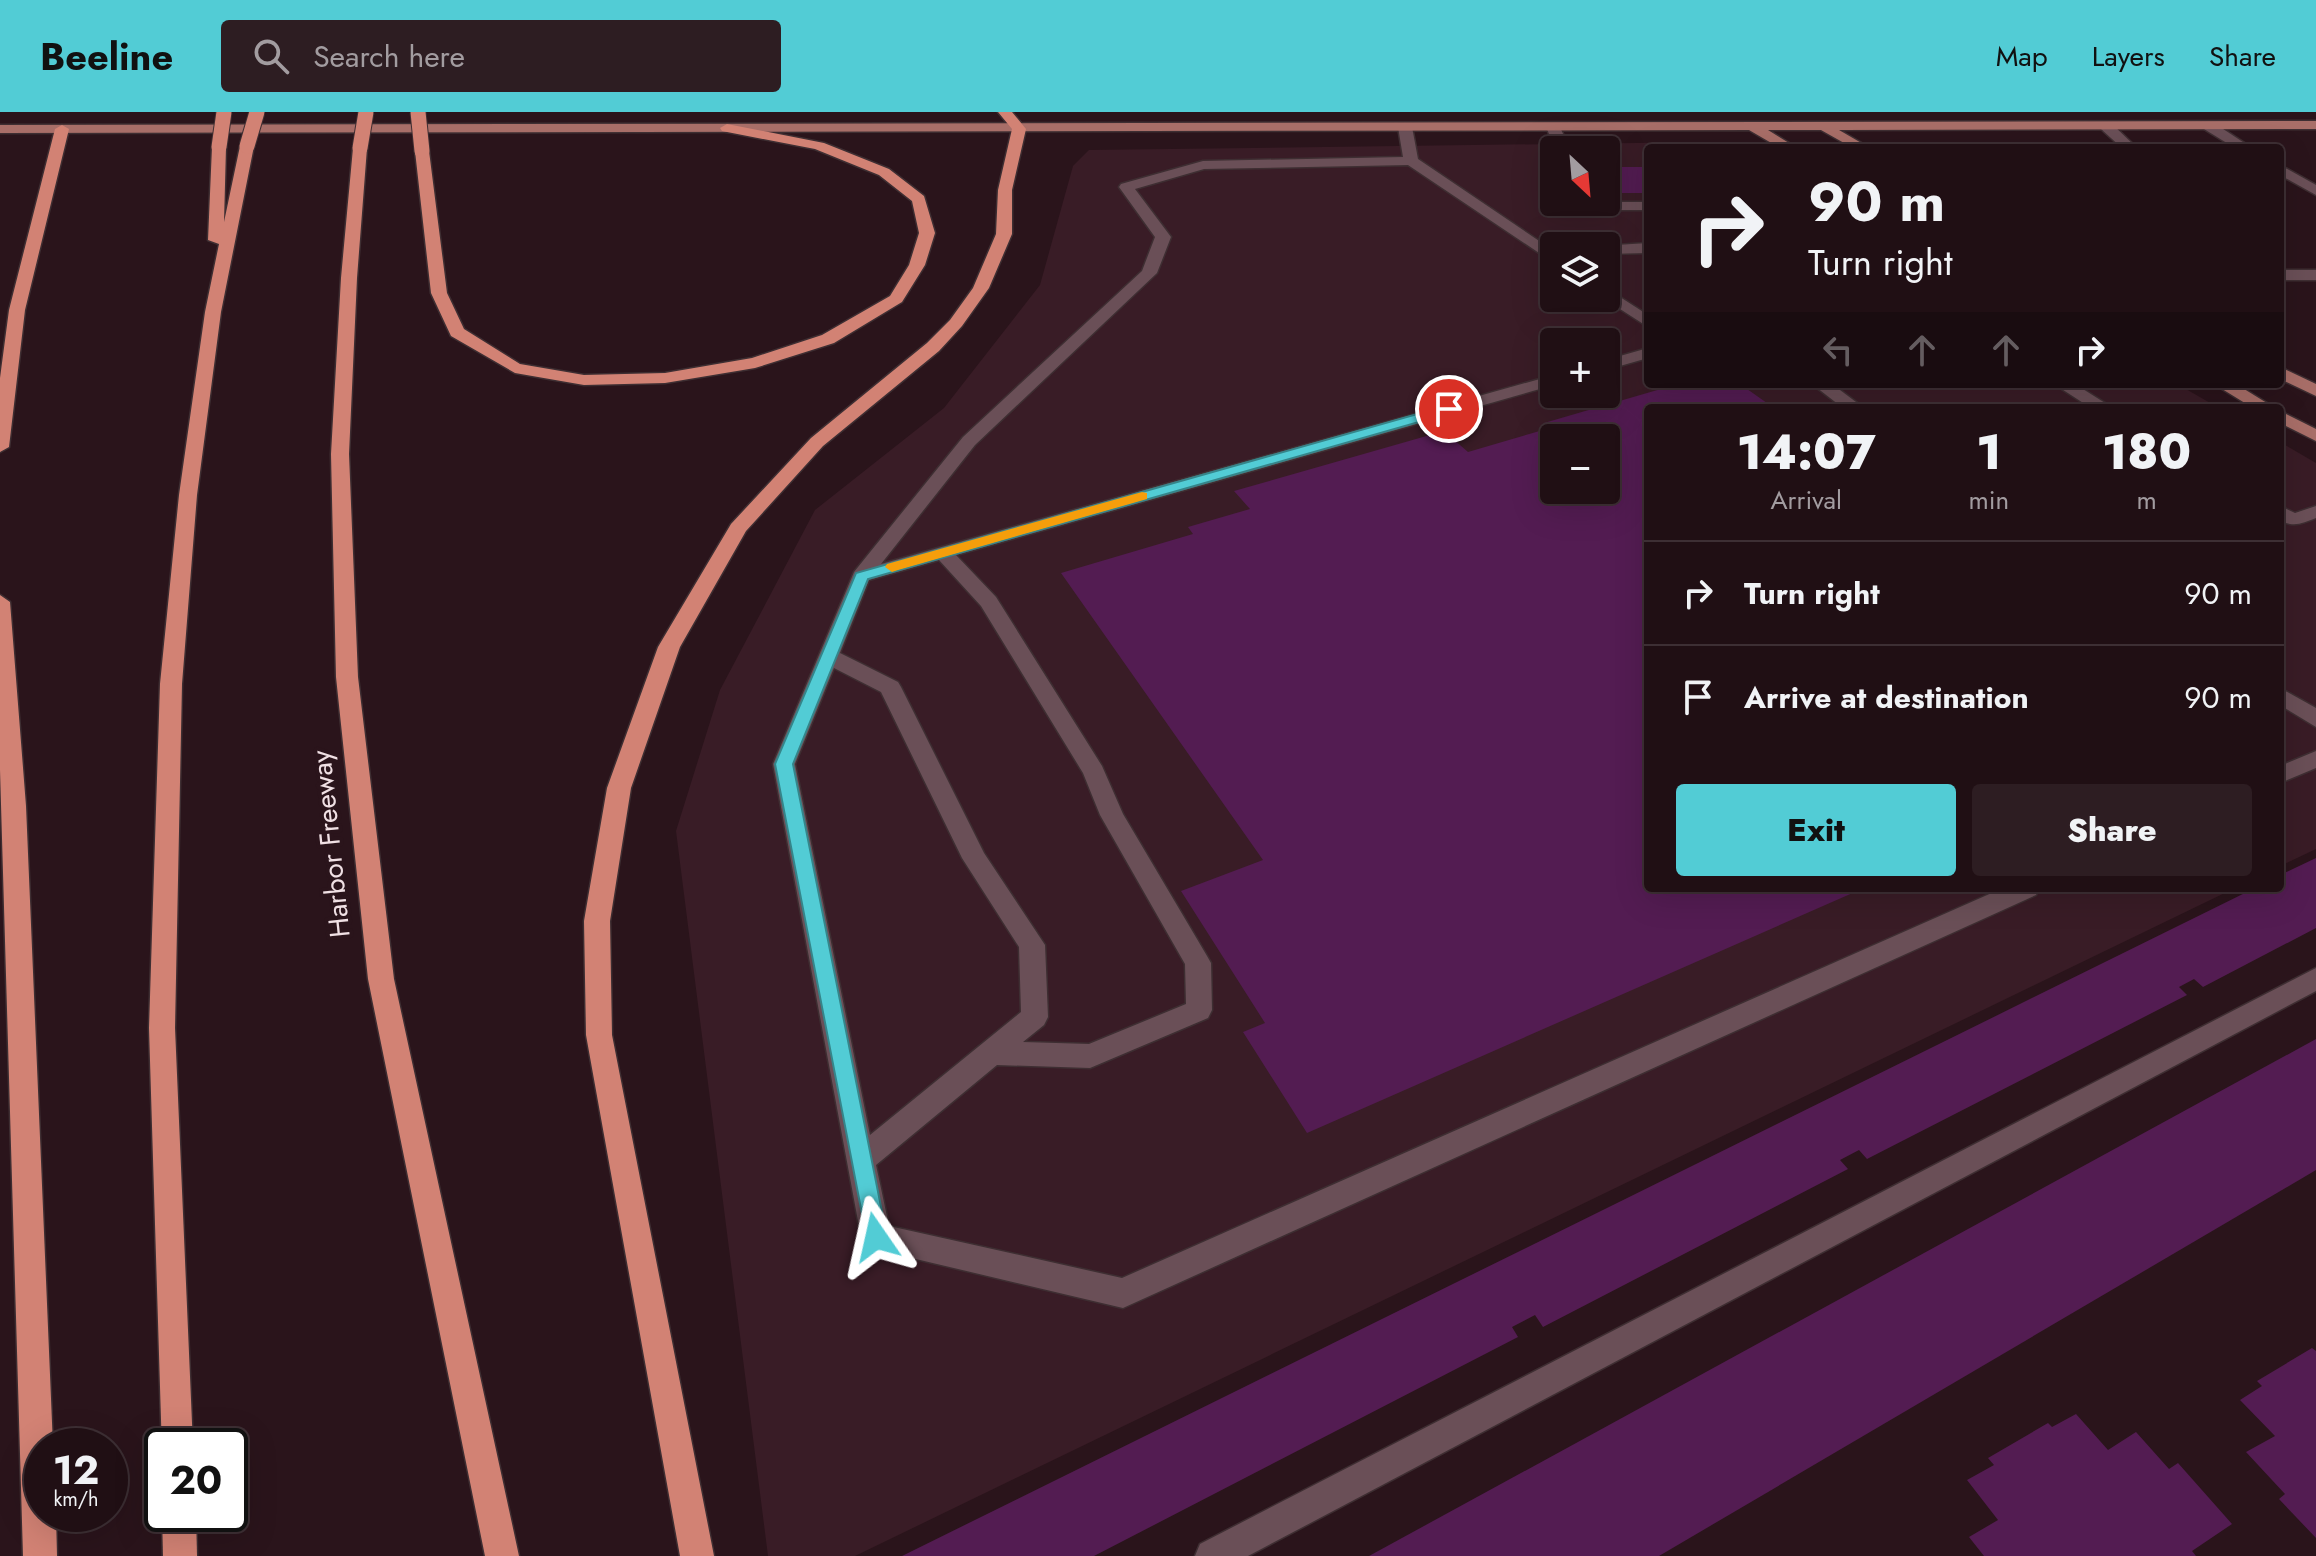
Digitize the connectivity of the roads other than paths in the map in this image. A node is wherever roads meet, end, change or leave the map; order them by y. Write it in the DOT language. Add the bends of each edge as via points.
graph roads {
  1 [pos="224,112"];
  2 [pos="257,112"];
  3 [pos="366,112"];
  4 [pos="418,112"];
  5 [pos="1726,112"];
  6 [pos="1797,112"];
  7 [pos="1012,120"];
  8 [pos="2316,125"];
  9 [pos="1751,126"];
  10 [pos="1823,126"];
  11 [pos="2106,126"];
  12 [pos="2209,126"];
  13 [pos="1405,127"];
  14 [pos="1553,127"];
  15 [pos="727,128"];
  16 [pos="0,129"];
  17 [pos="62,129"];
  18 [pos="1557,136"];
  19 [pos="1783,144"];
  20 [pos="1856,144"];
  21 [pos="2126,144"];
  22 [pos="2238,144"];
  23 [pos="1411,161"];
  24 [pos="2284,171"];
  25 [pos="2316,191"];
  26 [pos="1620,206"];
  27 [pos="1644,206"];
  28 [pos="1540,245"];
  29 [pos="1644,248"];
  30 [pos="1620,249"];
  31 [pos="2284,275"];
  32 [pos="2316,275"];
  33 [pos="1620,303"];
  34 [pos="213,312"];
  35 [pos="1644,319"];
  36 [pos="1644,354"];
  37 [pos="1620,361"];
  38 [pos="2284,374"];
  39 [pos="1540,384"];
  40 [pos="1827,388"];
  41 [pos="2070,388"];
  42 [pos="2230,388"];
  43 [pos="2316,391"];
  44 [pos="1849,404"];
  45 [pos="2097,404"];
  46 [pos="2259,404"];
  47 [pos="2284,418"];
  48 [pos="2316,436"];
  49 [pos="0,447"];
  50 [pos="2284,514"];
  51 [pos="2312,518"];
  52 [pos="943,553"];
  53 [pos="861,576"];
  54 [pos="0,602"];
  55 [pos="828,656"];
  56 [pos="2284,698"];
  57 [pos="2316,719"];
  58 [pos="2316,759"];
  59 [pos="2284,773"];
  60 [pos="2018,892"];
  61 [pos="2316,979"];
  62 [pos="991,1053"];
  63 [pos="861,1160"];
  64 [pos="175,1428"];
  65 [pos="179,1532"];
  66 [pos="40,1556"];
  67 [pos="180,1556"];
  68 [pos="502,1556"];
  69 [pos="697,1556"];
  70 [pos="1212,1556"];
  1 -- 34 [label="highway, bridge"];
  2 -- 34 [label="highway, bridge"];
  3 -- 68 [label="highway, Harbor Freeway, bridge" via="349,278 340,454 347,677 381,979"];
  4 -- 15 [label="highway, bridge" via="439,293 457,332 515,368 584,380 665,378 755,363 828,339 896,299 917,265 927,233 919,199 884,172 819,146"];
  5 -- 9 [label="main road"];
  6 -- 10 [label="main road"];
  7 -- 13 [label="main road"];
  7 -- 15 [label="main road"];
  7 -- 69 [label="highway" via="1004,234 981,288 933,347 817,442 738,528 669,647 619,788 597,921 599,1035"];
  8 -- 12 [label="main road"];
  9 -- 10 [label="main road"];
  9 -- 14 [label="main road"];
  9 -- 19 [label="main road"];
  10 -- 11 [label="main road"];
  10 -- 20 [label="main road"];
  11 -- 12 [label="main road"];
  11 -- 21 [label="lane"];
  12 -- 22 [label="lane"];
  13 -- 14 [label="main road"];
  13 -- 23 [label="lane"];
  14 -- 18 [label="lane"];
  15 -- 17 [label="main road"];
  16 -- 17 [label="main road"];
  17 -- 49 [label="highway" via="17,310"];
  23 -- 28 [label="lane"];
  23 -- 53 [label="lane" via="1203,165 1126,187 1163,237 1149,273 969,441"];
  24 -- 25 [label="lane"];
  26 -- 27 [label="lane"];
  29 -- 30 [label="lane"];
  31 -- 32 [label="lane"];
  33 -- 35 [label="lane"];
  34 -- 64 [label="highway" via="188,495 171,684 162,1028"];
  36 -- 37 [label="lane"];
  38 -- 43 [label="main road"];
  39 -- 52 [label="lane"];
  40 -- 44 [label="lane"];
  41 -- 45 [label="lane"];
  42 -- 46 [label="main road"];
  47 -- 48 [label="main road"];
  50 -- 51 [label="lane" via="2293,520"];
  52 -- 53 [label="lane"];
  52 -- 62 [label="lane" via="989,602 1094,772 1112,815 1198,963 1199,1010 1090,1056"];
  53 -- 55 [label="lane"];
  54 -- 66 [label="highway" via="14,806"];
  55 -- 62 [label="lane" via="890,687 974,858 1032,945 1035,1017"];
  55 -- 63 [label="lane" via="784,764"];
  56 -- 57 [label="lane"];
  58 -- 59 [label="lane"];
  60 -- 63 [label="lane" via="1123,1293 876,1237"];
  61 -- 70 [label="lane"];
  62 -- 63 [label="lane"];
  65 -- 67 [label="highway"];
}
